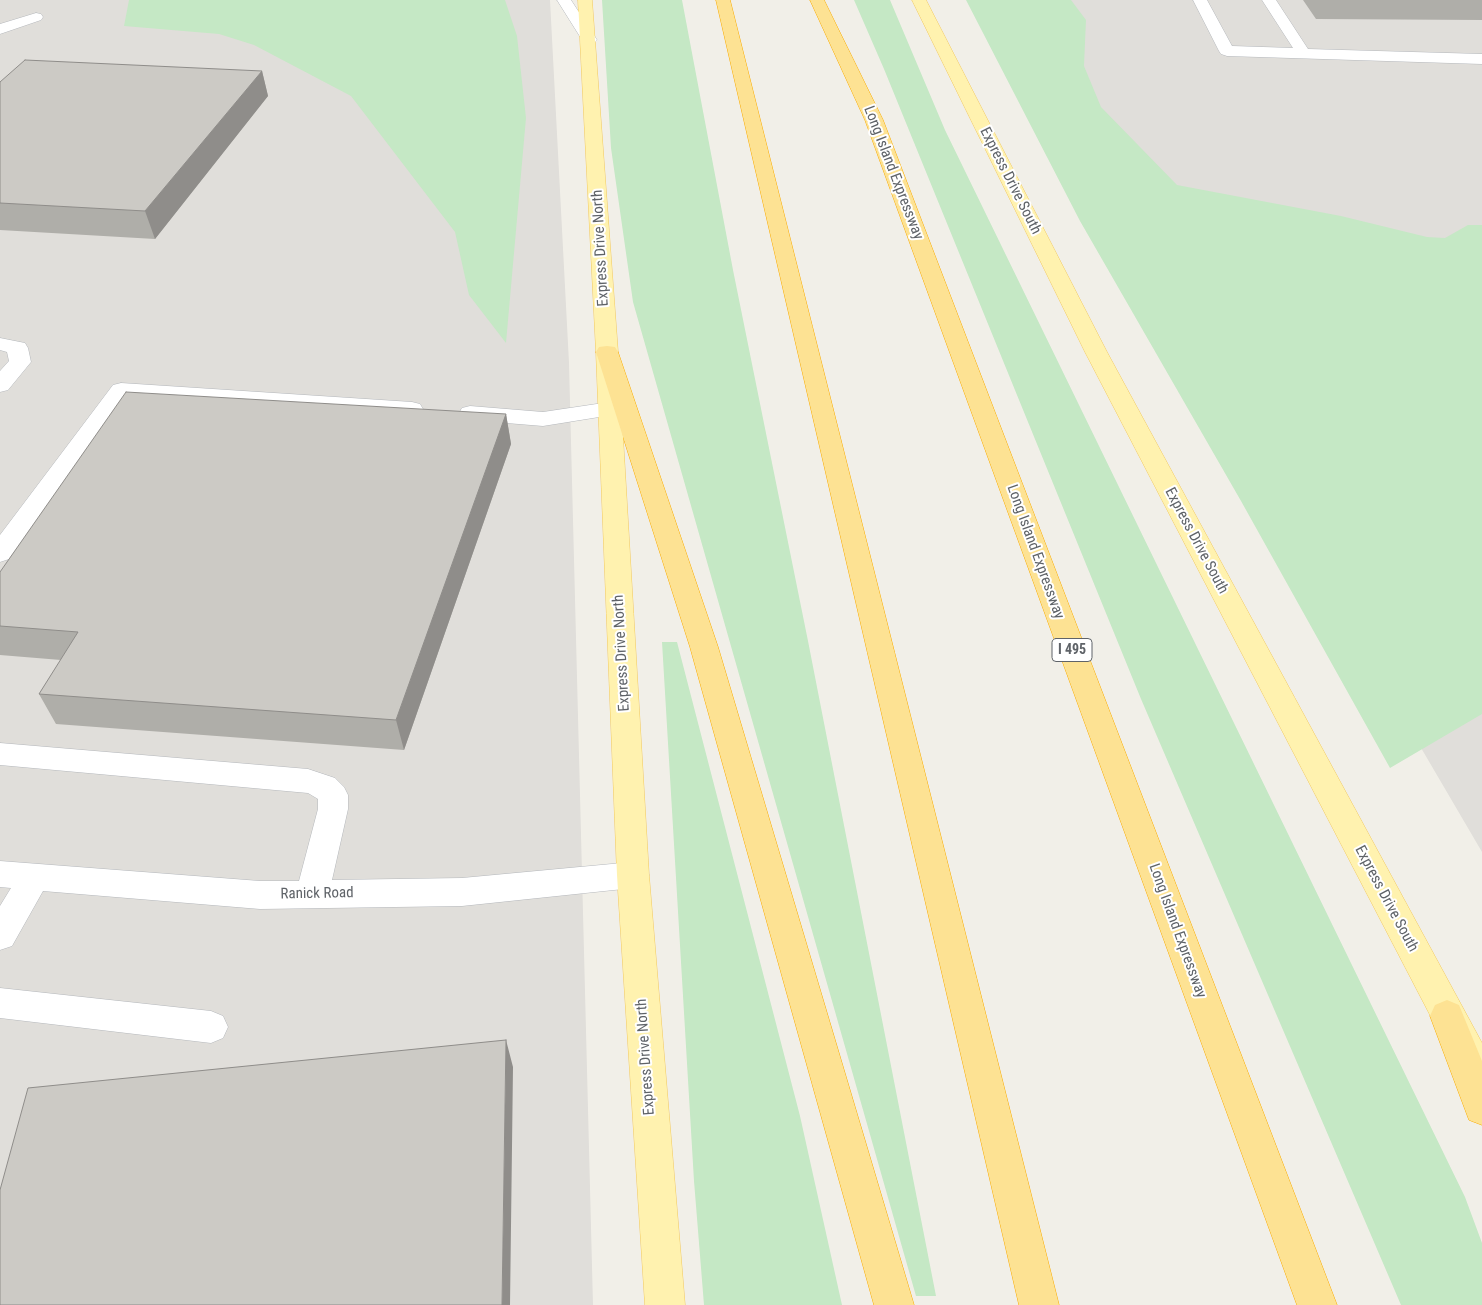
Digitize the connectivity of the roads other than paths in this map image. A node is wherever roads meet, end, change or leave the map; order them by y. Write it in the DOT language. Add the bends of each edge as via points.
graph roads {
  1 [pos="564,0"];
  2 [pos="585,0"];
  3 [pos="722,0"];
  4 [pos="817,0"];
  5 [pos="919,0"];
  6 [pos="1200,0"];
  7 [pos="1269,0"];
  8 [pos="36,17"];
  9 [pos="0,29"];
  10 [pos="588,40"];
  11 [pos="1304,54"];
  12 [pos="1482,59"];
  13 [pos="0,344"];
  14 [pos="607,352"];
  15 [pos="0,385"];
  16 [pos="610,409"];
  17 [pos="0,553"];
  18 [pos="0,754"];
  19 [pos="0,874"];
  20 [pos="633,874"];
  21 [pos="34,876"];
  22 [pos="312,895"];
  23 [pos="0,936"];
  24 [pos="0,1003"];
  25 [pos="1447,1016"];
  26 [pos="211,1027"];
  27 [pos="1482,1078"];
  28 [pos="1482,1108"];
  29 [pos="665,1305"];
  30 [pos="894,1305"];
  31 [pos="1039,1305"];
  32 [pos="1317,1305"];
  1 -- 10 [label="street"];
  2 -- 10 [label="main road, Express Drive North"];
  3 -- 31 [label="highway"];
  4 -- 32 [label="highway, Long Island Expressway / I 495" via="874,120"];
  5 -- 25 [label="main road, Express Drive South" via="1096,352"];
  6 -- 11 [label="street" via="1227,51"];
  7 -- 11 [label="street"];
  8 -- 9 [label="street"];
  10 -- 14 [label="main road, Express Drive North"];
  11 -- 12 [label="street"];
  13 -- 15 [label="street" via="17,348 20,362"];
  14 -- 16 [label="main road, Express Drive North"];
  14 -- 30 [label="highway" via="704,647"];
  16 -- 17 [label="street" via="543,419 121,390"];
  16 -- 20 [label="main road, Express Drive North"];
  18 -- 22 [label="street" via="308,781 324,786 333,795 333,809"];
  19 -- 21 [label="street, Ranick Road"];
  20 -- 22 [label="street, Ranick Road" via="462,892"];
  20 -- 29 [label="main road, Express Drive North"];
  21 -- 22 [label="street, Ranick Road" via="260,895"];
  21 -- 23 [label="street"];
  24 -- 26 [label="street"];
  25 -- 27 [label="main road, Express Drive South"];
  25 -- 28 [label="highway"];
}
